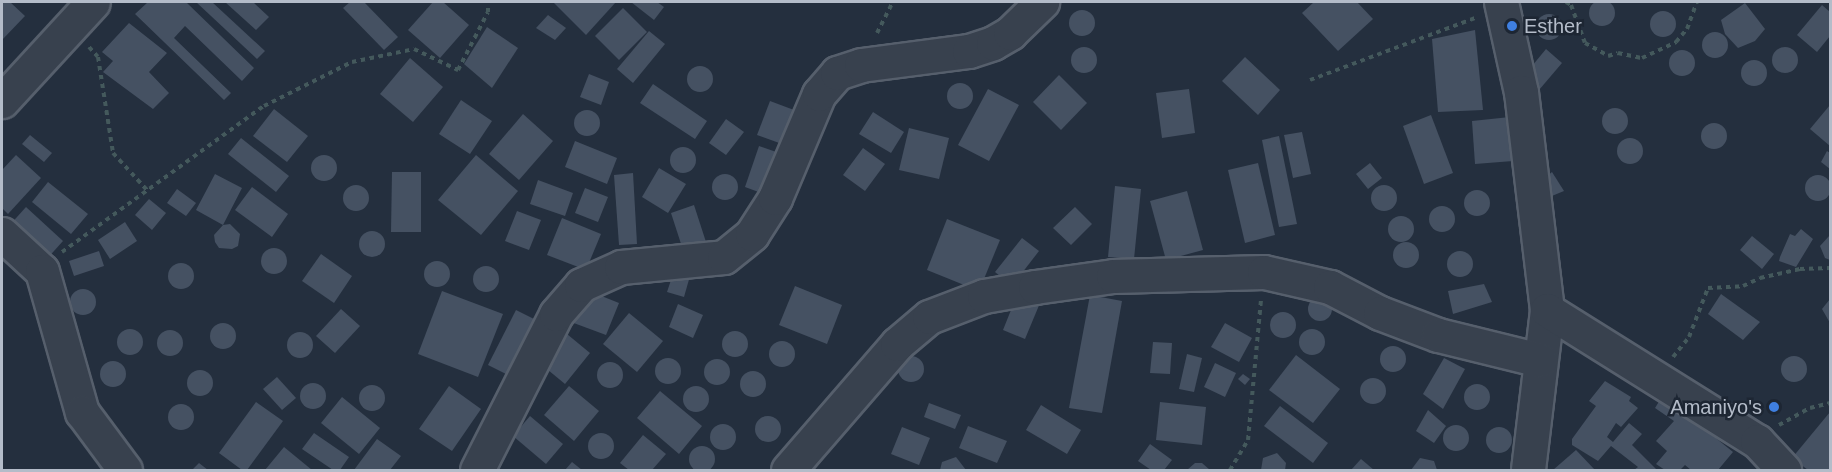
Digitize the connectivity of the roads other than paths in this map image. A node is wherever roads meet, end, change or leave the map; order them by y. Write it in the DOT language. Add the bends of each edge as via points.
graph roads {
  1 [pos="93,2"];
  2 [pos="1042,2"];
  3 [pos="1501,5"];
  4 [pos="2,101"];
  5 [pos="2,234"];
  6 [pos="1547,310"];
  7 [pos="1540,360"];
  8 [pos="125,471"];
  9 [pos="477,471"];
  10 [pos="788,471"];
  11 [pos="1528,471"];
  12 [pos="1784,471"];
  1 -- 4 [label="street"];
  2 -- 9 [label="street" via="1010,33 985,46 837,73 819,94 775,198 752,234 724,257 621,267 581,285 556,314"];
  3 -- 6 [label="street" via="1521,92"];
  5 -- 8 [label="street" via="42,271 82,412"];
  6 -- 7 [label="street"];
  6 -- 12 [label="street" via="1757,441"];
  7 -- 10 [label="street" via="1438,335 1380,313 1330,287 1264,272 1113,276 984,296 929,317 897,344"];
  7 -- 11 [label="street"];
}
